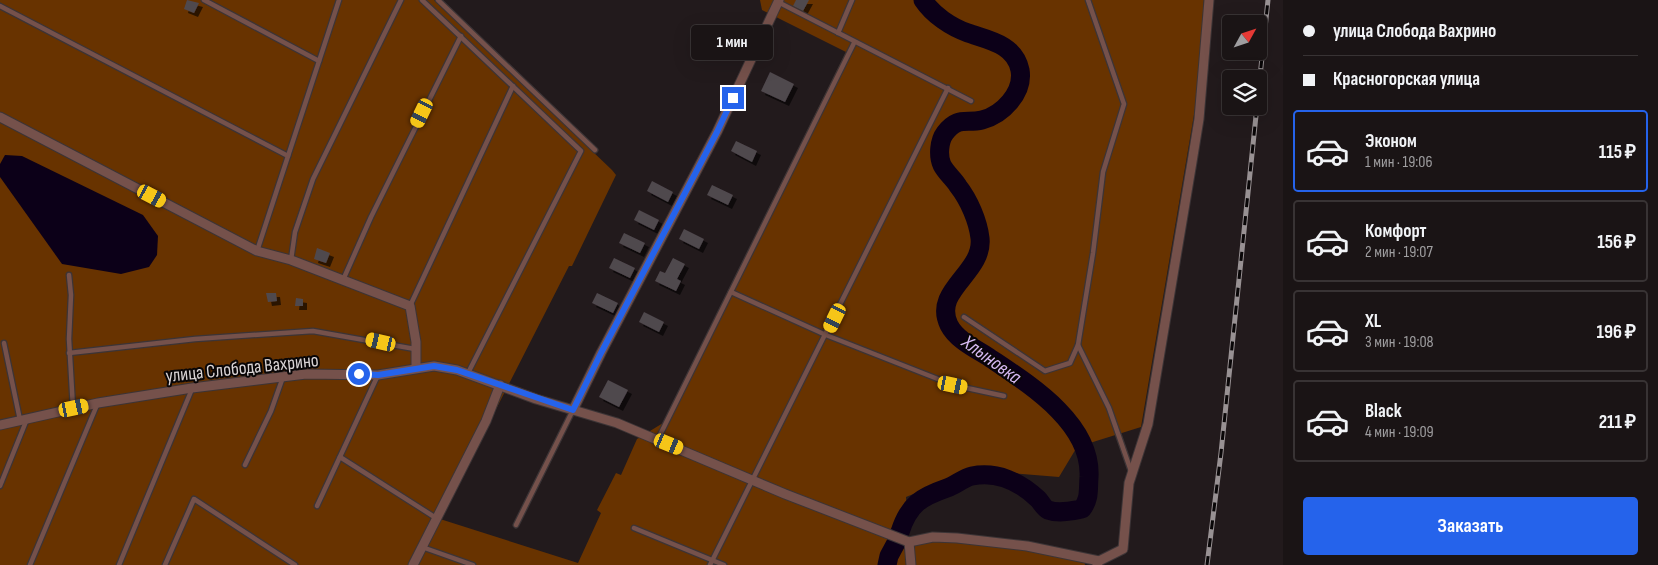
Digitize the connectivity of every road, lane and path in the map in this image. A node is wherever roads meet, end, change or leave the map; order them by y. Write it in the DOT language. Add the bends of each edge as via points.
graph roads {
  1 [pos="204,0"];
  2 [pos="339,0"];
  3 [pos="401,0"];
  4 [pos="422,0"];
  5 [pos="438,0"];
  6 [pos="852,0"];
  7 [pos="1088,0"];
  8 [pos="1209,0"];
  9 [pos="778,1"];
  10 [pos="0,6"];
  11 [pos="838,33"];
  12 [pos="460,36"];
  13 [pos="854,43"];
  14 [pos="319,61"];
  15 [pos="512,86"];
  16 [pos="948,88"];
  17 [pos="971,101"];
  18 [pos="0,117"];
  19 [pos="595,150"];
  20 [pos="288,156"];
  21 [pos="257,251"];
  22 [pos="291,260"];
  23 [pos="69,275"];
  24 [pos="343,280"];
  25 [pos="731,292"];
  26 [pos="410,306"];
  27 [pos="964,317"];
  28 [pos="826,336"];
  29 [pos="4,343"];
  30 [pos="1078,345"];
  31 [pos="416,349"];
  32 [pos="70,353"];
  33 [pos="416,368"];
  34 [pos="467,374"];
  35 [pos="378,375"];
  36 [pos="283,377"];
  37 [pos="500,385"];
  38 [pos="192,388"];
  39 [pos="1004,396"];
  40 [pos="98,402"];
  41 [pos="74,408"];
  42 [pos="573,410"];
  43 [pos="24,419"];
  44 [pos="0,425"];
  45 [pos="658,440"];
  46 [pos="340,457"];
  47 [pos="245,465"];
  48 [pos="1132,472"];
  49 [pos="754,480"];
  50 [pos="0,486"];
  51 [pos="317,506"];
  52 [pos="436,518"];
  53 [pos="516,525"];
  54 [pos="634,528"];
  55 [pos="909,542"];
  56 [pos="422,547"];
  57 [pos="711,562"];
  58 [pos="1098,563"];
  59 [pos="30,565"];
  60 [pos="119,565"];
  61 [pos="165,565"];
  62 [pos="295,565"];
  63 [pos="413,565"];
  64 [pos="473,565"];
  65 [pos="724,565"];
  66 [pos="911,565"];
  1 -- 14 [label="lane"];
  2 -- 14 [label="lane"];
  3 -- 22 [label="lane" via="313,179 296,232"];
  4 -- 12 [label="lane"];
  5 -- 19 [label="lane"];
  6 -- 11 [label="lane"];
  7 -- 30 [label="lane" via="1124,104 1103,172"];
  8 -- 48 [label="street" via="1199,119 1190,176 1148,424"];
  9 -- 11 [label="lane"];
  9 -- 42 [label="street" via="717,132"];
  10 -- 20 [label="lane"];
  11 -- 13 [label="lane"];
  12 -- 15 [label="lane"];
  12 -- 24 [label="lane" via="370,217"];
  13 -- 16 [label="lane"];
  13 -- 25 [label="lane"];
  14 -- 20 [label="lane"];
  15 -- 26 [label="lane"];
  15 -- 34 [label="lane" via="580,151"];
  16 -- 17 [label="lane"];
  16 -- 28 [label="lane"];
  18 -- 21 [label="street"];
  20 -- 21 [label="lane"];
  21 -- 22 [label="street"];
  22 -- 24 [label="street"];
  23 -- 32 [label="lane"];
  24 -- 26 [label="street"];
  25 -- 28 [label="lane"];
  25 -- 45 [label="lane"];
  26 -- 31 [label="street"];
  27 -- 30 [label="lane" via="1045,371 1070,363"];
  28 -- 39 [label="lane" via="953,385"];
  28 -- 49 [label="lane"];
  29 -- 43 [label="lane"];
  30 -- 48 [label="lane" via="1108,408"];
  31 -- 32 [label="lane" via="313,331 195,339"];
  31 -- 33 [label="street"];
  32 -- 41 [label="lane"];
  33 -- 34 [label="street, улица Слобода Вахрино" via="434,366"];
  33 -- 35 [label="street, улица Слобода Вахрино"];
  34 -- 37 [label="street, улица Слобода Вахрино"];
  35 -- 36 [label="street, улица Слобода Вахрино" via="306,374"];
  35 -- 46 [label="lane"];
  36 -- 38 [label="street, улица Слобода Вахрино"];
  36 -- 47 [label="lane"];
  37 -- 42 [label="street, улица Слобода Вахрино"];
  37 -- 52 [label="street" via="486,420"];
  38 -- 40 [label="street, улица Слобода Вахрино"];
  38 -- 60 [label="lane"];
  40 -- 41 [label="street, улица Слобода Вахрино"];
  40 -- 59 [label="lane"];
  41 -- 43 [label="street, улица Слобода Вахрино"];
  42 -- 45 [label="street, улица Слобода Вахрино"];
  42 -- 53 [label="lane"];
  43 -- 44 [label="street, улица Слобода Вахрино"];
  43 -- 50 [label="lane"];
  45 -- 49 [label="street, улица Слобода Вахрино"];
  46 -- 51 [label="lane"];
  46 -- 52 [label="lane"];
  48 -- 58 [label="street" via="1123,549"];
  49 -- 55 [label="street, улица Слобода Вахрино"];
  49 -- 57 [label="lane"];
  52 -- 56 [label="street"];
  54 -- 57 [label="lane"];
  55 -- 58 [label="street" via="933,537 957,538 1028,546"];
  55 -- 66 [label="street"];
  56 -- 63 [label="street"];
  56 -- 64 [label="lane"];
  57 -- 65 [label="lane"];
  61 -- 62 [label="lane" via="194,500"];
}
